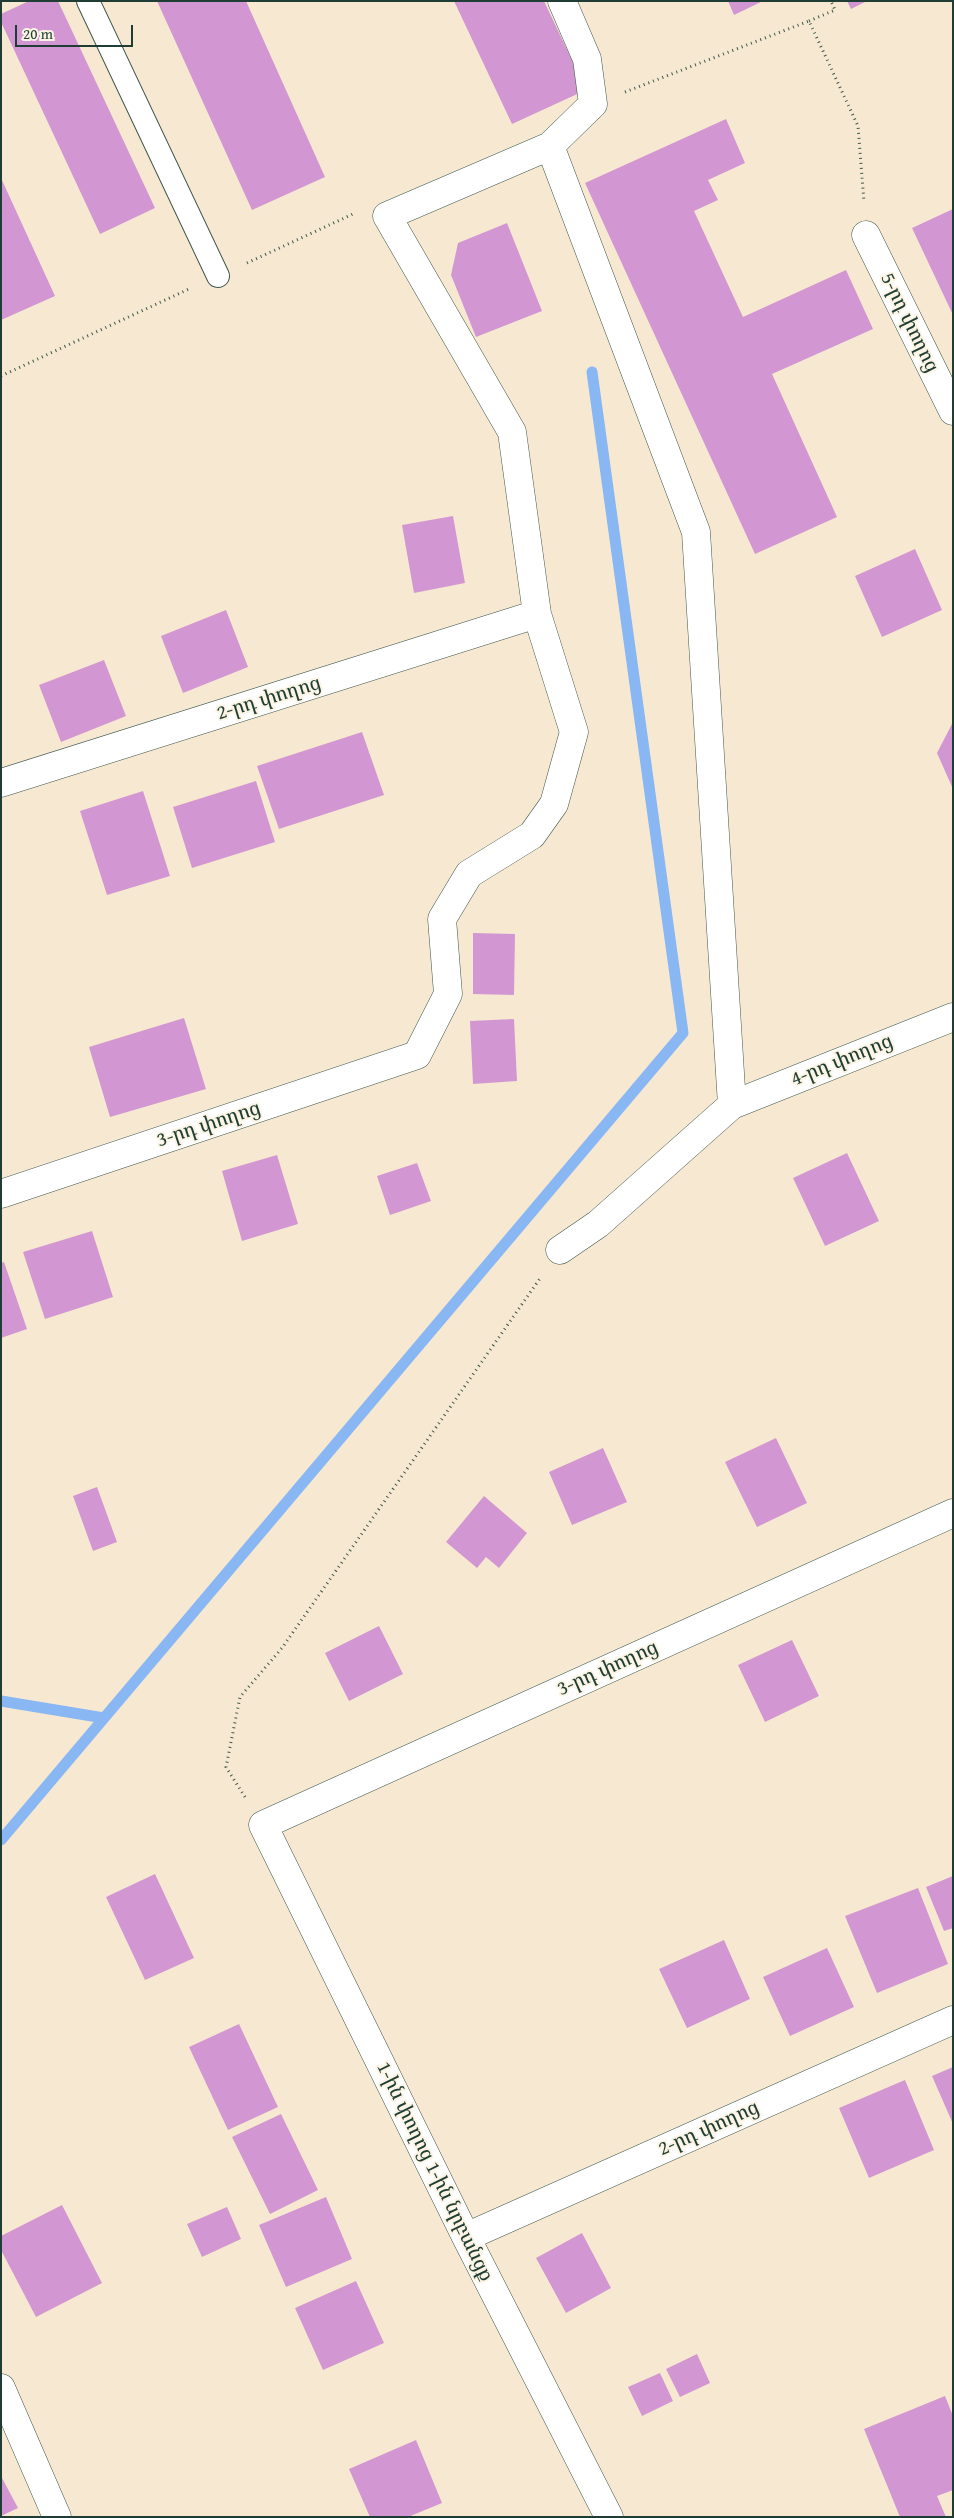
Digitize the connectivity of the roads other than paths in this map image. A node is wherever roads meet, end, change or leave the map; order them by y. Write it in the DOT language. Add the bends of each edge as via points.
graph roads {
  1 [pos="88,1"];
  2 [pos="562,1"];
  3 [pos="550,146"];
  4 [pos="866,235"];
  5 [pos="218,276"];
  6 [pos="953,411"];
  7 [pos="537,614"];
  8 [pos="1,783"];
  9 [pos="953,1017"];
  10 [pos="732,1105"];
  11 [pos="1,1194"];
  12 [pos="560,1250"];
  13 [pos="953,1513"];
  14 [pos="263,1825"];
  15 [pos="953,2020"];
  16 [pos="466,2237"];
  17 [pos="1,2388"];
  18 [pos="57,2517"];
  19 [pos="609,2517"];
  1 -- 5 [label="lane"];
  2 -- 3 [label="street" via="587,59 592,104"];
  3 -- 7 [label="street" via="387,216 512,432"];
  3 -- 10 [label="street" via="696,532"];
  4 -- 6 [label="street, 5-րդ փողոց"];
  7 -- 8 [label="street, 2-րդ փողոց"];
  7 -- 11 [label="street, 3-րդ փողոց" via="574,732 554,804 532,835 469,874 442,919 448,994 417,1055"];
  9 -- 10 [label="street, 4-րդ փողոց"];
  10 -- 12 [label="street, 4-րդ փողոց" via="598,1224"];
  13 -- 14 [label="street, 3-րդ փողոց"];
  14 -- 16 [label="street, 1-ին փողոց 1-ին նրբանցք"];
  15 -- 16 [label="street, 2-րդ փողոց"];
  16 -- 19 [label="street, 1-ին փողոց 1-ին նրբանցք"];
  17 -- 18 [label="street"];
}
